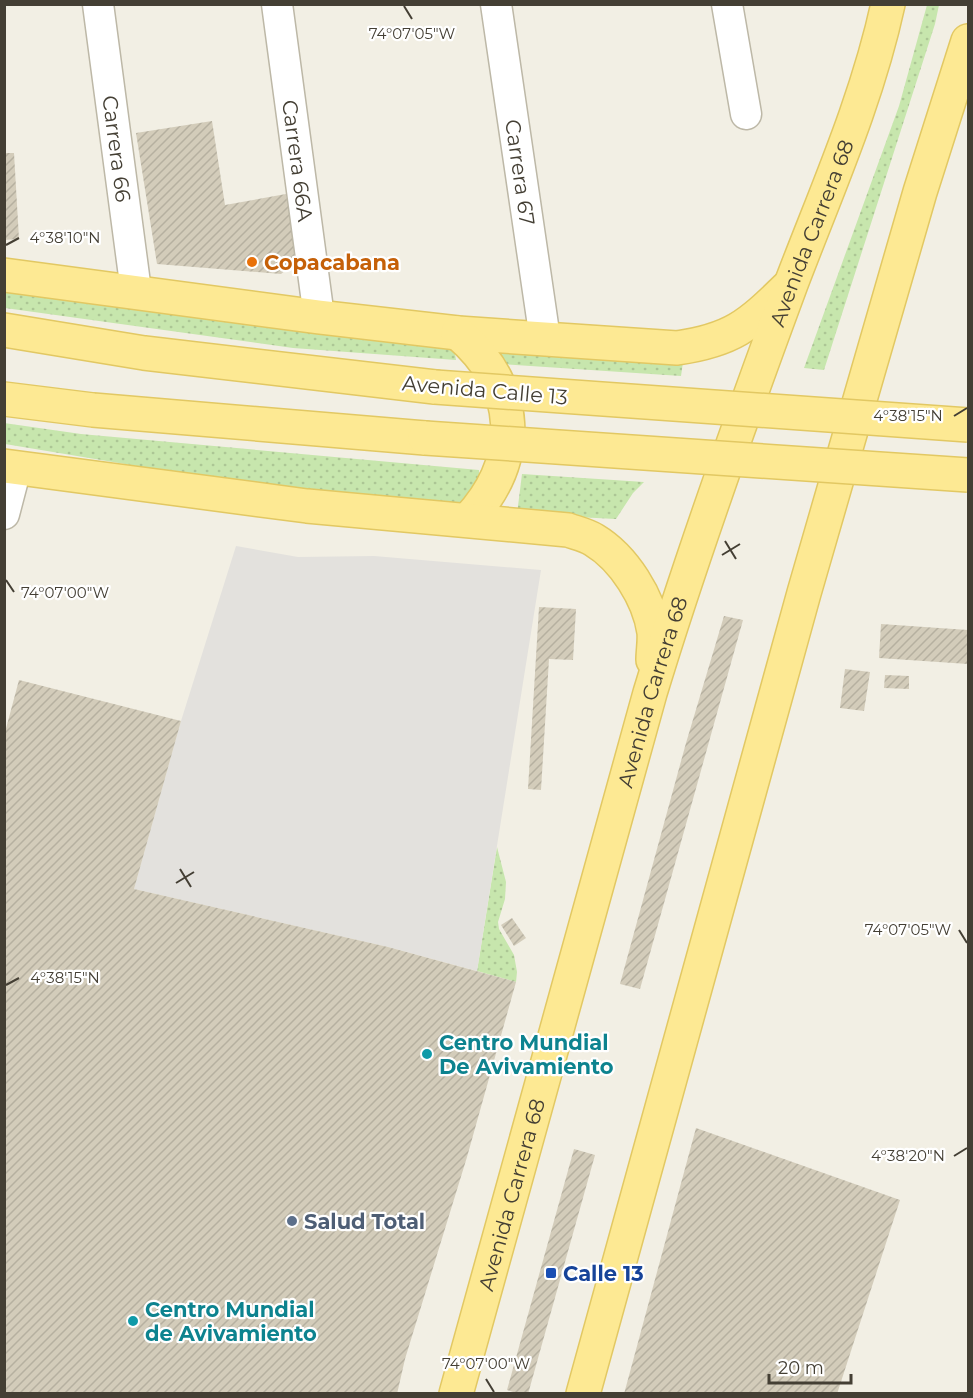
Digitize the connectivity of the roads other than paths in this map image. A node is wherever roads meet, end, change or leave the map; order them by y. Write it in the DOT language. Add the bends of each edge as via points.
graph roads {
  1 [pos="98,4"];
  2 [pos="277,4"];
  3 [pos="496,4"];
  4 [pos="727,4"];
  5 [pos="888,4"];
  6 [pos="969,40"];
  7 [pos="746,114"];
  8 [pos="4,275"];
  9 [pos="791,284"];
  10 [pos="136,291"];
  11 [pos="319,317"];
  12 [pos="4,330"];
  13 [pos="458,333"];
  14 [pos="545,339"];
  15 [pos="4,399"];
  16 [pos="969,425"];
  17 [pos="10,467"];
  18 [pos="969,475"];
  19 [pos="4,514"];
  20 [pos="468,520"];
  21 [pos="650,693"];
  22 [pos="456,1394"];
  23 [pos="583,1394"];
  1 -- 10 [label="street, Carrera 66"];
  2 -- 11 [label="street, Carrera 66A"];
  3 -- 14 [label="street, Carrera 67"];
  4 -- 7 [label="street"];
  5 -- 9 [label="main road, Avenida Carrera 68" via="852,128"];
  6 -- 23 [label="main road" via="920,192 804,593"];
  8 -- 10 [label="main road"];
  9 -- 14 [label="main road" via="753,321 732,334 695,345 642,347"];
  9 -- 21 [label="main road, Avenida Carrera 68" via="705,521"];
  10 -- 11 [label="main road"];
  11 -- 13 [label="main road"];
  12 -- 16 [label="main road, Avenida Calle 13, bridge" via="144,353 435,387"];
  13 -- 14 [label="main road"];
  13 -- 20 [label="main road" via="484,358 493,373 501,389 508,424 499,476"];
  15 -- 18 [label="main road, bridge" via="424,438"];
  17 -- 19 [label="street"];
  17 -- 20 [label="main road" via="307,506"];
  20 -- 21 [label="main road" via="567,530 592,538 612,552 649,612 654,633"];
  21 -- 22 [label="main road, Avenida Carrera 68"];
}
